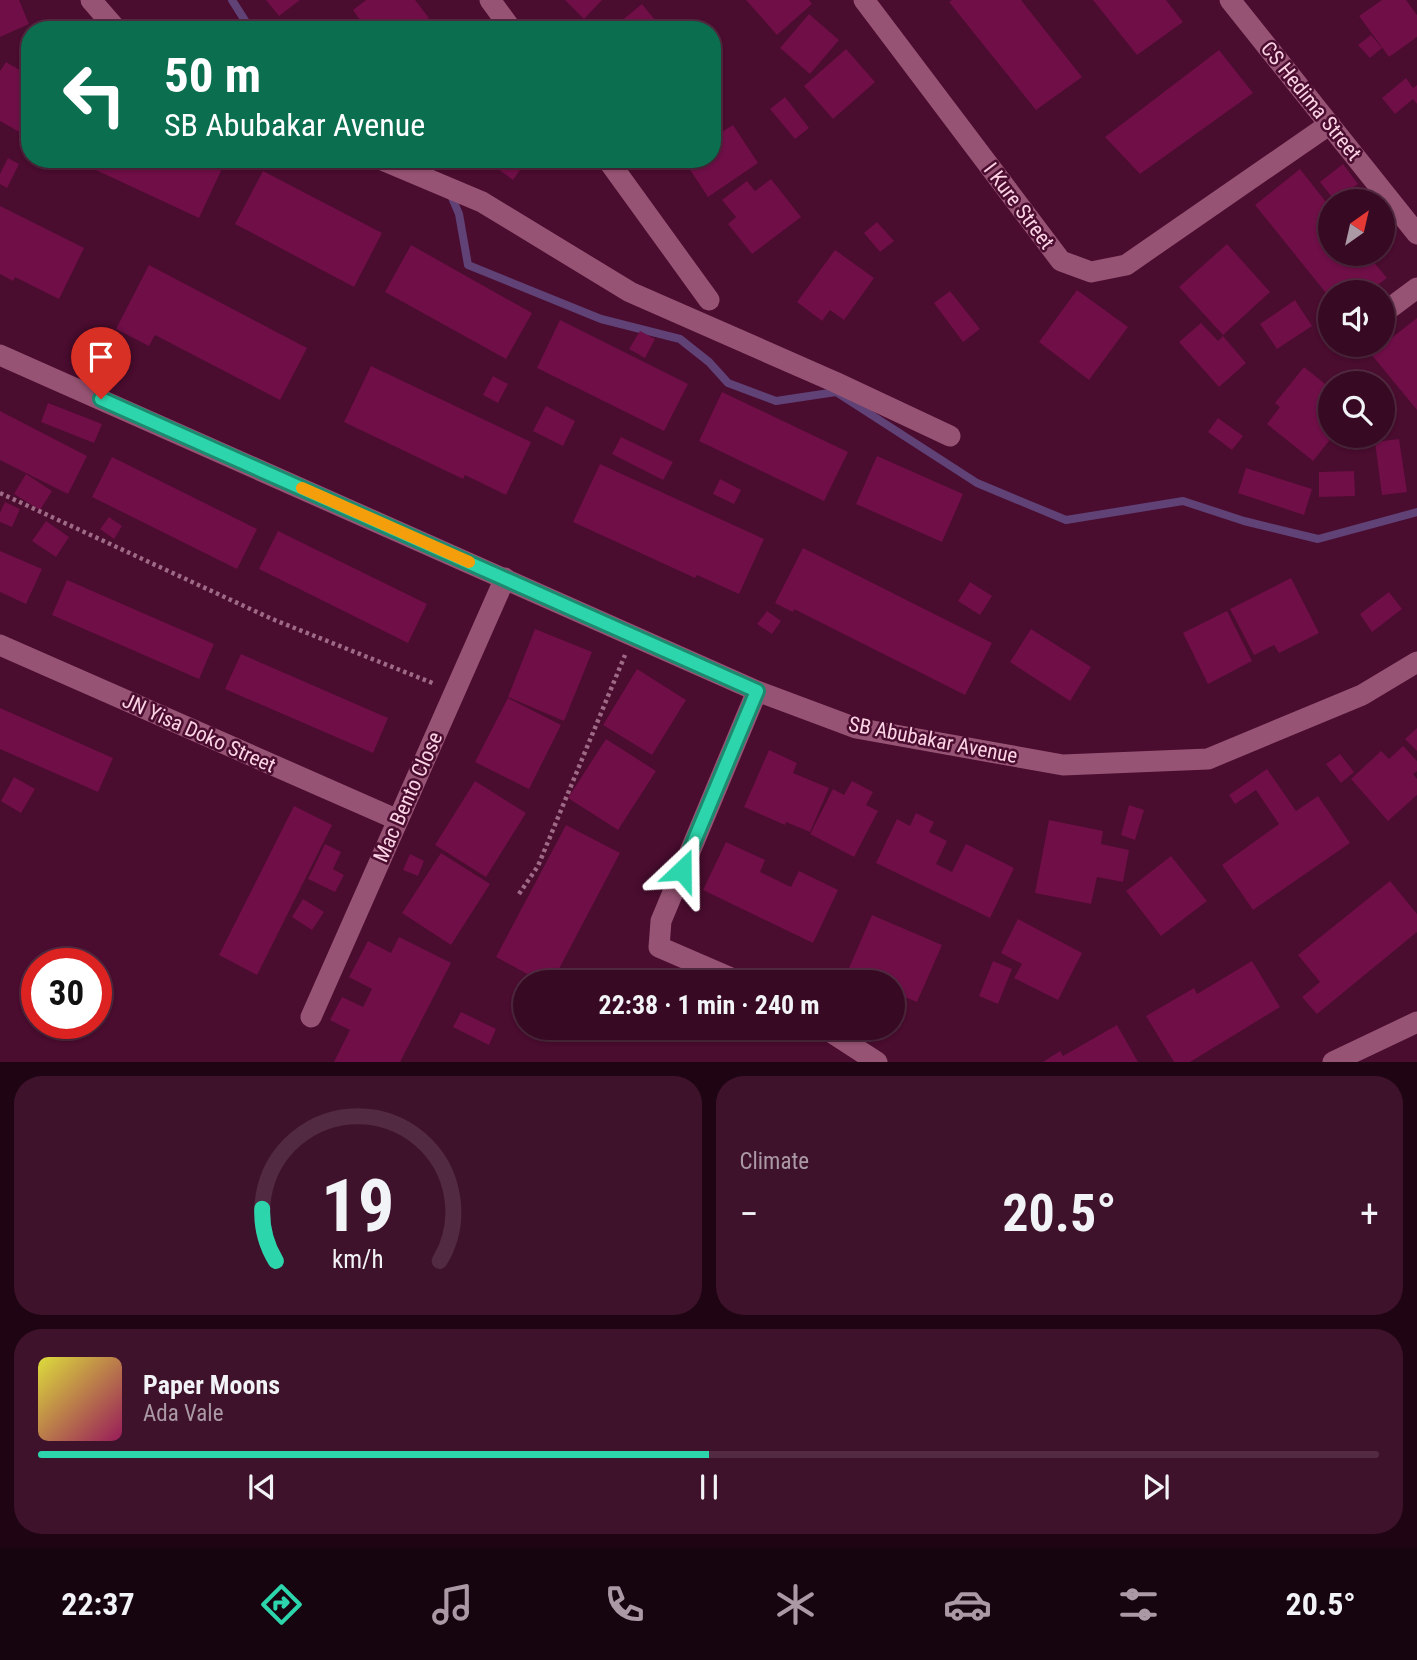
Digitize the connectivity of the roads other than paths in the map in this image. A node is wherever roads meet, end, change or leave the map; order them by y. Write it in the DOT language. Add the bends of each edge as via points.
graph roads {
  1 [pos="91,0"];
  2 [pos="490,0"];
  3 [pos="864,0"];
  4 [pos="1230,0"];
  5 [pos="109,21"];
  6 [pos="505,21"];
  7 [pos="1329,124"];
  8 [pos="401,168"];
  9 [pos="614,168"];
  10 [pos="1417,234"];
  11 [pos="1417,288"];
  12 [pos="709,300"];
  13 [pos="1395,304"];
  14 [pos="0,355"];
  15 [pos="950,436"];
  16 [pos="505,578"];
  17 [pos="0,645"];
  18 [pos="1417,662"];
  19 [pos="757,691"];
  20 [pos="397,820"];
  21 [pos="712,970"];
  22 [pos="311,1017"];
  23 [pos="1417,1022"];
  24 [pos="843,1040"];
  25 [pos="877,1062"];
  26 [pos="1333,1062"];
  1 -- 5 [label="street"];
  2 -- 6 [label="street"];
  3 -- 7 [label="street, I Kure Street" via="1060,261 1091,271 1126,265"];
  4 -- 7 [label="street, CS Hedima Street"];
  7 -- 10 [label="street, CS Hedima Street"];
  8 -- 15 [label="street" via="482,202 629,292"];
  9 -- 12 [label="street"];
  11 -- 13 [label="street"];
  14 -- 16 [label="street, SB Abubakar Avenue"];
  16 -- 19 [label="street, SB Abubakar Avenue"];
  16 -- 20 [label="street, Mac Bento Close"];
  17 -- 20 [label="street, JN Yisa Doko Street"];
  18 -- 19 [label="street, SB Abubakar Avenue" via="1362,695 1208,759 1181,761 1063,765 856,728"];
  19 -- 21 [label="street" via="661,921 659,947"];
  20 -- 22 [label="street, Mac Bento Close"];
  23 -- 26 [label="street"];
  24 -- 25 [label="street"];
}
